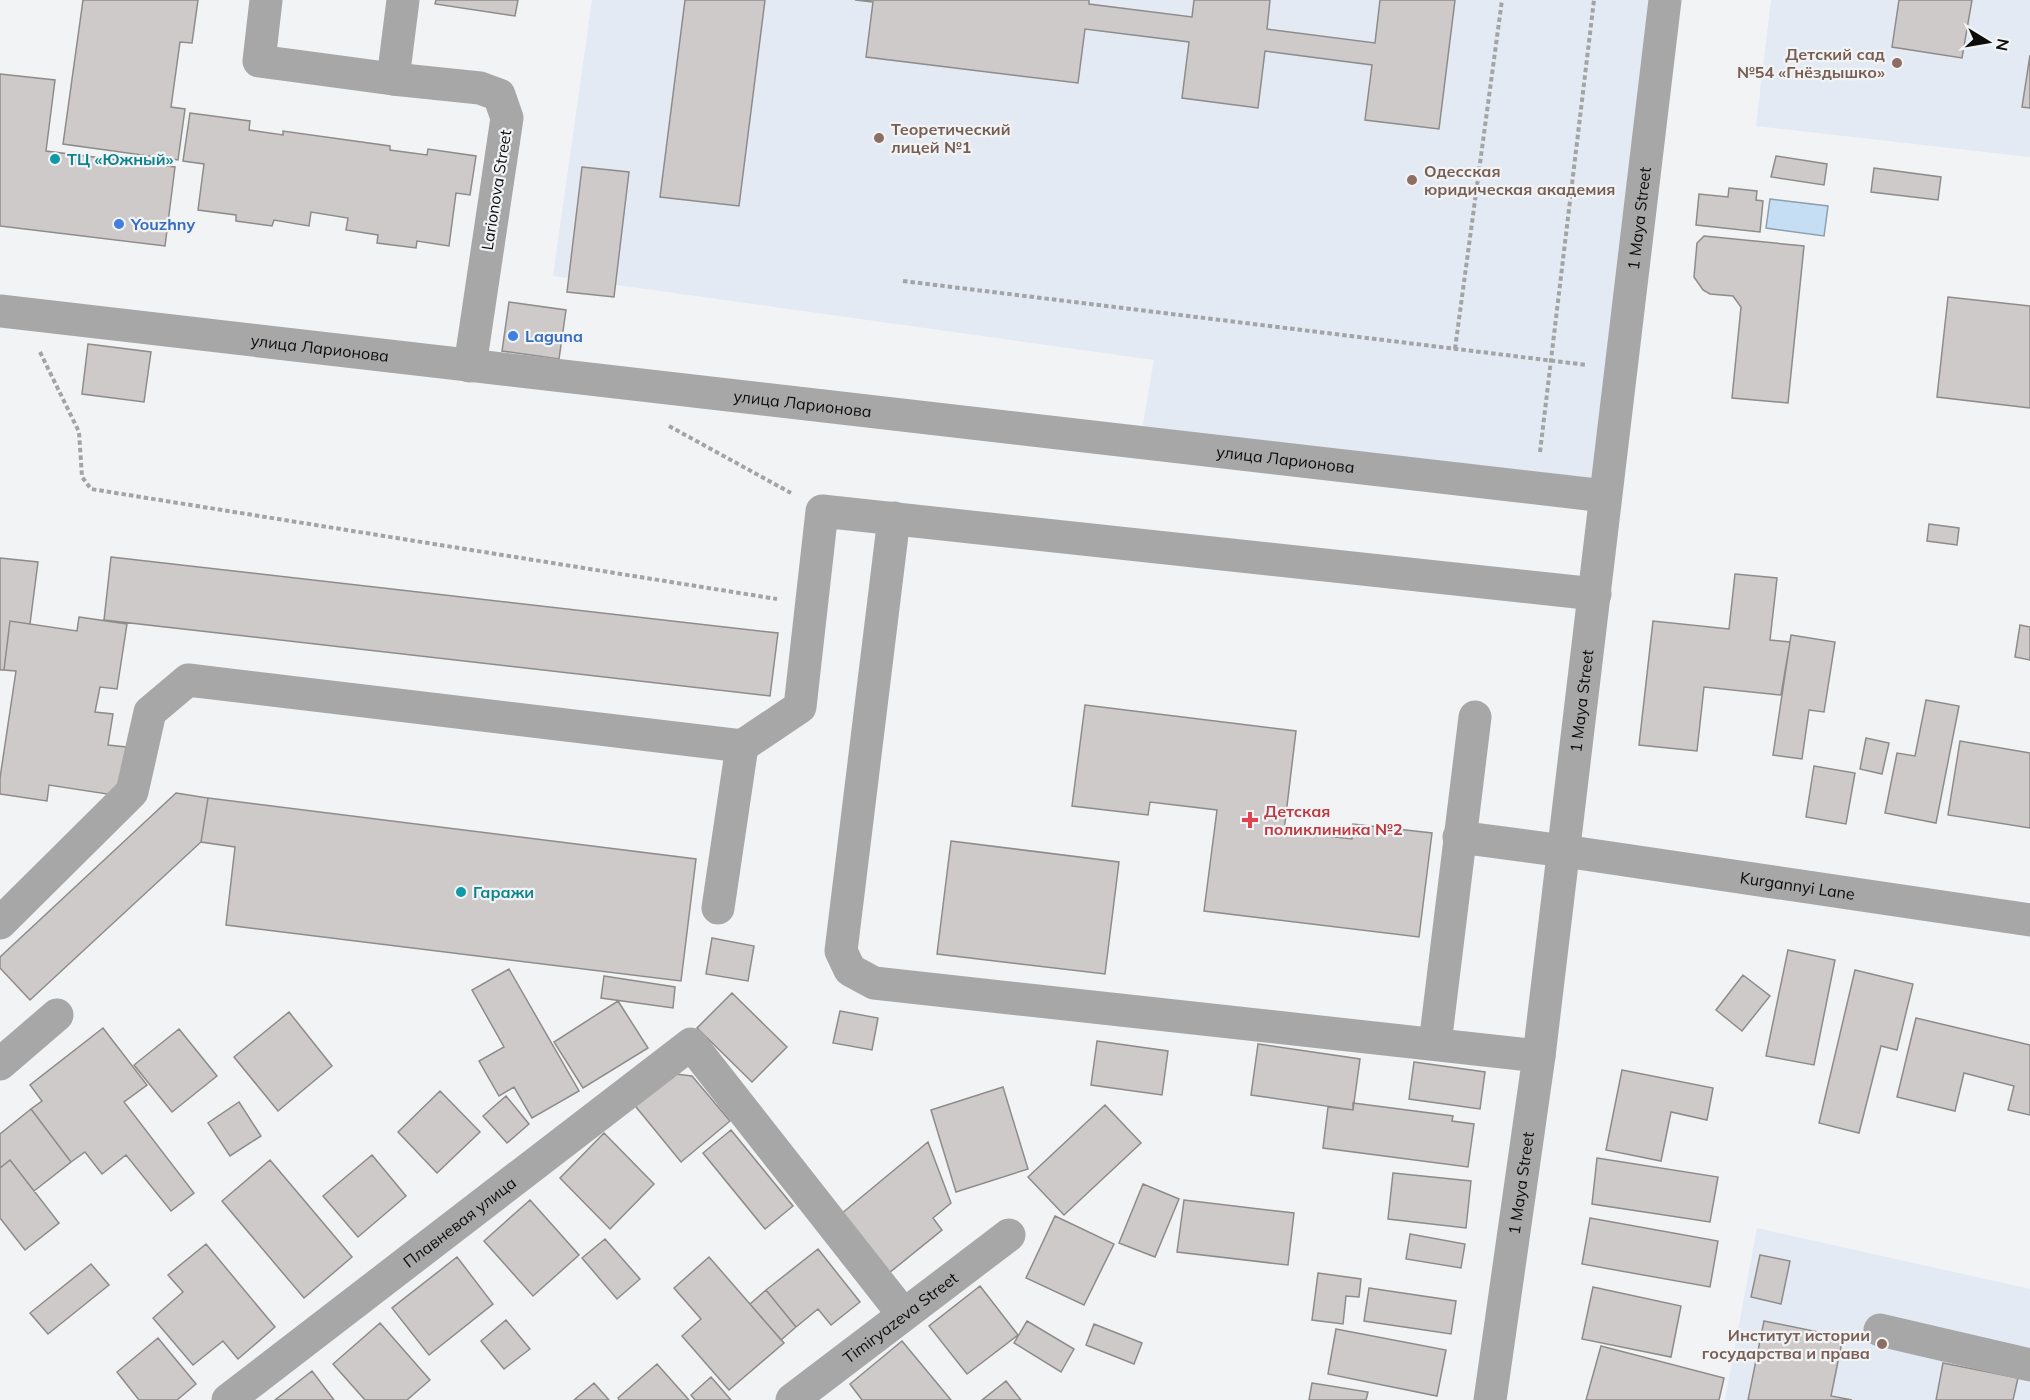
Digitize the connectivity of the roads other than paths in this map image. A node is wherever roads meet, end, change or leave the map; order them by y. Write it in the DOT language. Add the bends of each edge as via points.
graph roads {
  1 [pos="266,0"];
  2 [pos="403,0"];
  3 [pos="1665,0"];
  4 [pos="393,79"];
  5 [pos="11,312"];
  6 [pos="470,366"];
  7 [pos="1605,496"];
  8 [pos="894,518"];
  9 [pos="1594,594"];
  10 [pos="1475,717"];
  11 [pos="742,746"];
  12 [pos="1460,837"];
  13 [pos="1564,851"];
  14 [pos="718,908"];
  15 [pos="2030,920"];
  16 [pos="0,923"];
  17 [pos="57,1015"];
  18 [pos="1435,1044"];
  19 [pos="1539,1056"];
  20 [pos="0,1064"];
  21 [pos="1009,1235"];
  22 [pos="903,1314"];
  23 [pos="1880,1330"];
  24 [pos="2030,1365"];
  25 [pos="228,1400"];
  26 [pos="792,1400"];
  27 [pos="1490,1400"];
  1 -- 4 [label="street" via="259,61"];
  2 -- 4 [label="street"];
  3 -- 7 [label="street, 1 Maya Street"];
  4 -- 6 [label="street, Larionova Street" via="480,88 499,95 507,118"];
  5 -- 6 [label="street, улица Ларионова"];
  6 -- 7 [label="street, улица Ларионова"];
  7 -- 9 [label="street, 1 Maya Street"];
  8 -- 9 [label="street"];
  8 -- 11 [label="street" via="822,510 800,707"];
  8 -- 18 [label="street" via="841,951 850,970 874,983"];
  9 -- 13 [label="street, 1 Maya Street"];
  10 -- 12 [label="street"];
  11 -- 14 [label="street"];
  11 -- 16 [label="street" via="188,680 150,712 132,792"];
  12 -- 13 [label="street, Kurgannyi Lane"];
  12 -- 18 [label="street"];
  13 -- 15 [label="street, Kurgannyi Lane"];
  13 -- 19 [label="street, 1 Maya Street"];
  17 -- 20 [label="street"];
  18 -- 19 [label="street"];
  19 -- 27 [label="street, 1 Maya Street"];
  21 -- 22 [label="street, Timiryazeva Street"];
  22 -- 25 [label="street, Плавневая улица" via="691,1044"];
  22 -- 26 [label="street, Timiryazeva Street"];
  23 -- 24 [label="street"];
}
